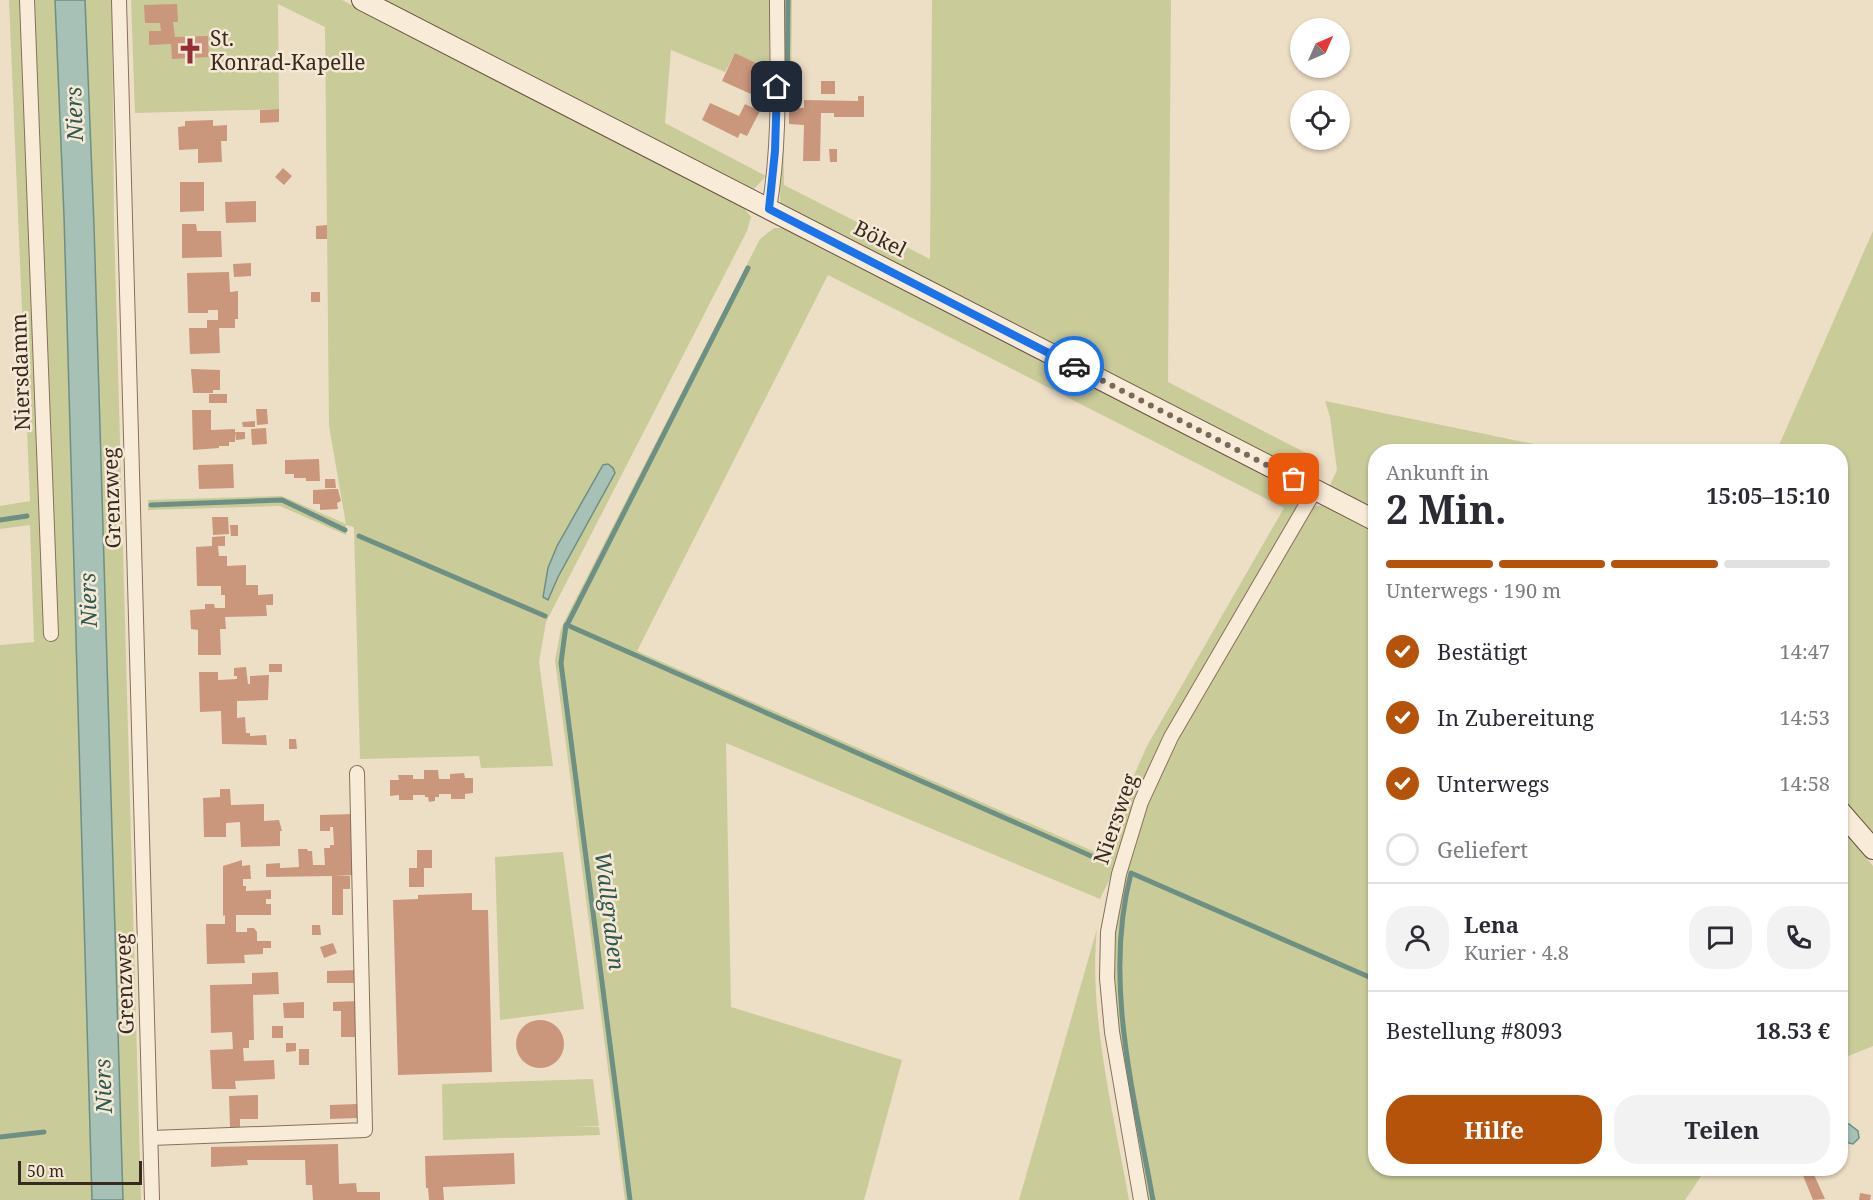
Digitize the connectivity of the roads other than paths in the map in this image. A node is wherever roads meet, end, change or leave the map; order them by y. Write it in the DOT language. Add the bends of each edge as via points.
graph roads {
  1 [pos="27,0"];
  2 [pos="119,0"];
  3 [pos="362,0"];
  4 [pos="777,0"];
  5 [pos="769,209"];
  6 [pos="1315,490"];
  7 [pos="1368,517"];
  8 [pos="51,634"];
  9 [pos="357,773"];
  10 [pos="1848,820"];
  11 [pos="1873,849"];
  12 [pos="151,1138"];
  13 [pos="153,1200"];
  14 [pos="1141,1200"];
  1 -- 8 [label="street, Niersdamm"];
  2 -- 12 [label="street, Grenzweg"];
  3 -- 5 [label="main road, Bökel"];
  4 -- 5 [label="street" via="776,130"];
  5 -- 6 [label="main road, Bökel"];
  6 -- 7 [label="main road, Bökel"];
  6 -- 14 [label="street, Niersweg" via="1171,737 1137,813 1117,881 1108,932 1107,986"];
  9 -- 12 [label="street" via="366,1130"];
  10 -- 11 [label="main road"];
  12 -- 13 [label="street, Grenzweg"];
}
